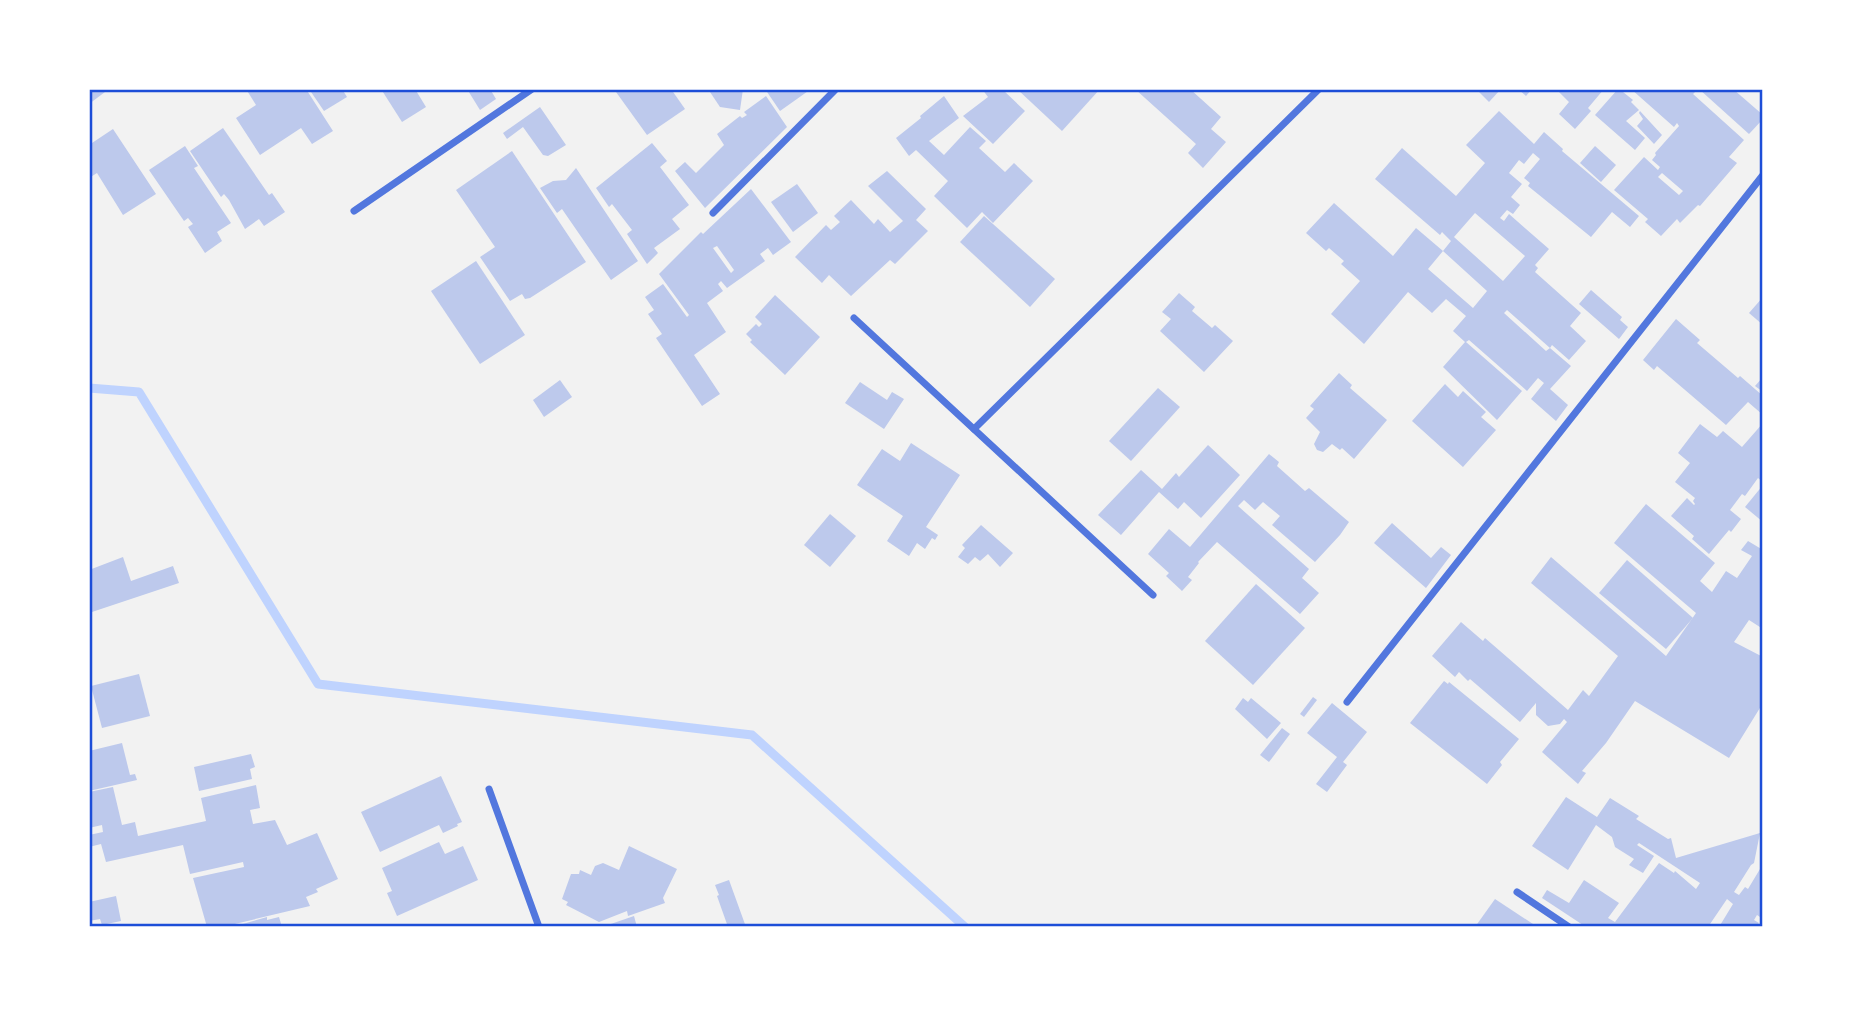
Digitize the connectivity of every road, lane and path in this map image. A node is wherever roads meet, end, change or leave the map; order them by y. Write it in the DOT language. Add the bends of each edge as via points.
graph roads {
  1 [pos="532,89"];
  2 [pos="836,89"];
  3 [pos="1319,89"];
  4 [pos="1763,175"];
  5 [pos="355,211"];
  6 [pos="713,213"];
  7 [pos="854,318"];
  8 [pos="974,429"];
  9 [pos="1153,594"];
  10 [pos="1348,702"];
  11 [pos="489,789"];
  12 [pos="1517,892"];
  13 [pos="539,927"];
  14 [pos="1569,927"];
  1 -- 5 [label="street"];
  2 -- 6 [label="street"];
  3 -- 8 [label="street"];
  4 -- 10 [label="street"];
  7 -- 8 [label="street"];
  8 -- 9 [label="street"];
  11 -- 13 [label="street"];
  12 -- 14 [label="street"];
}
